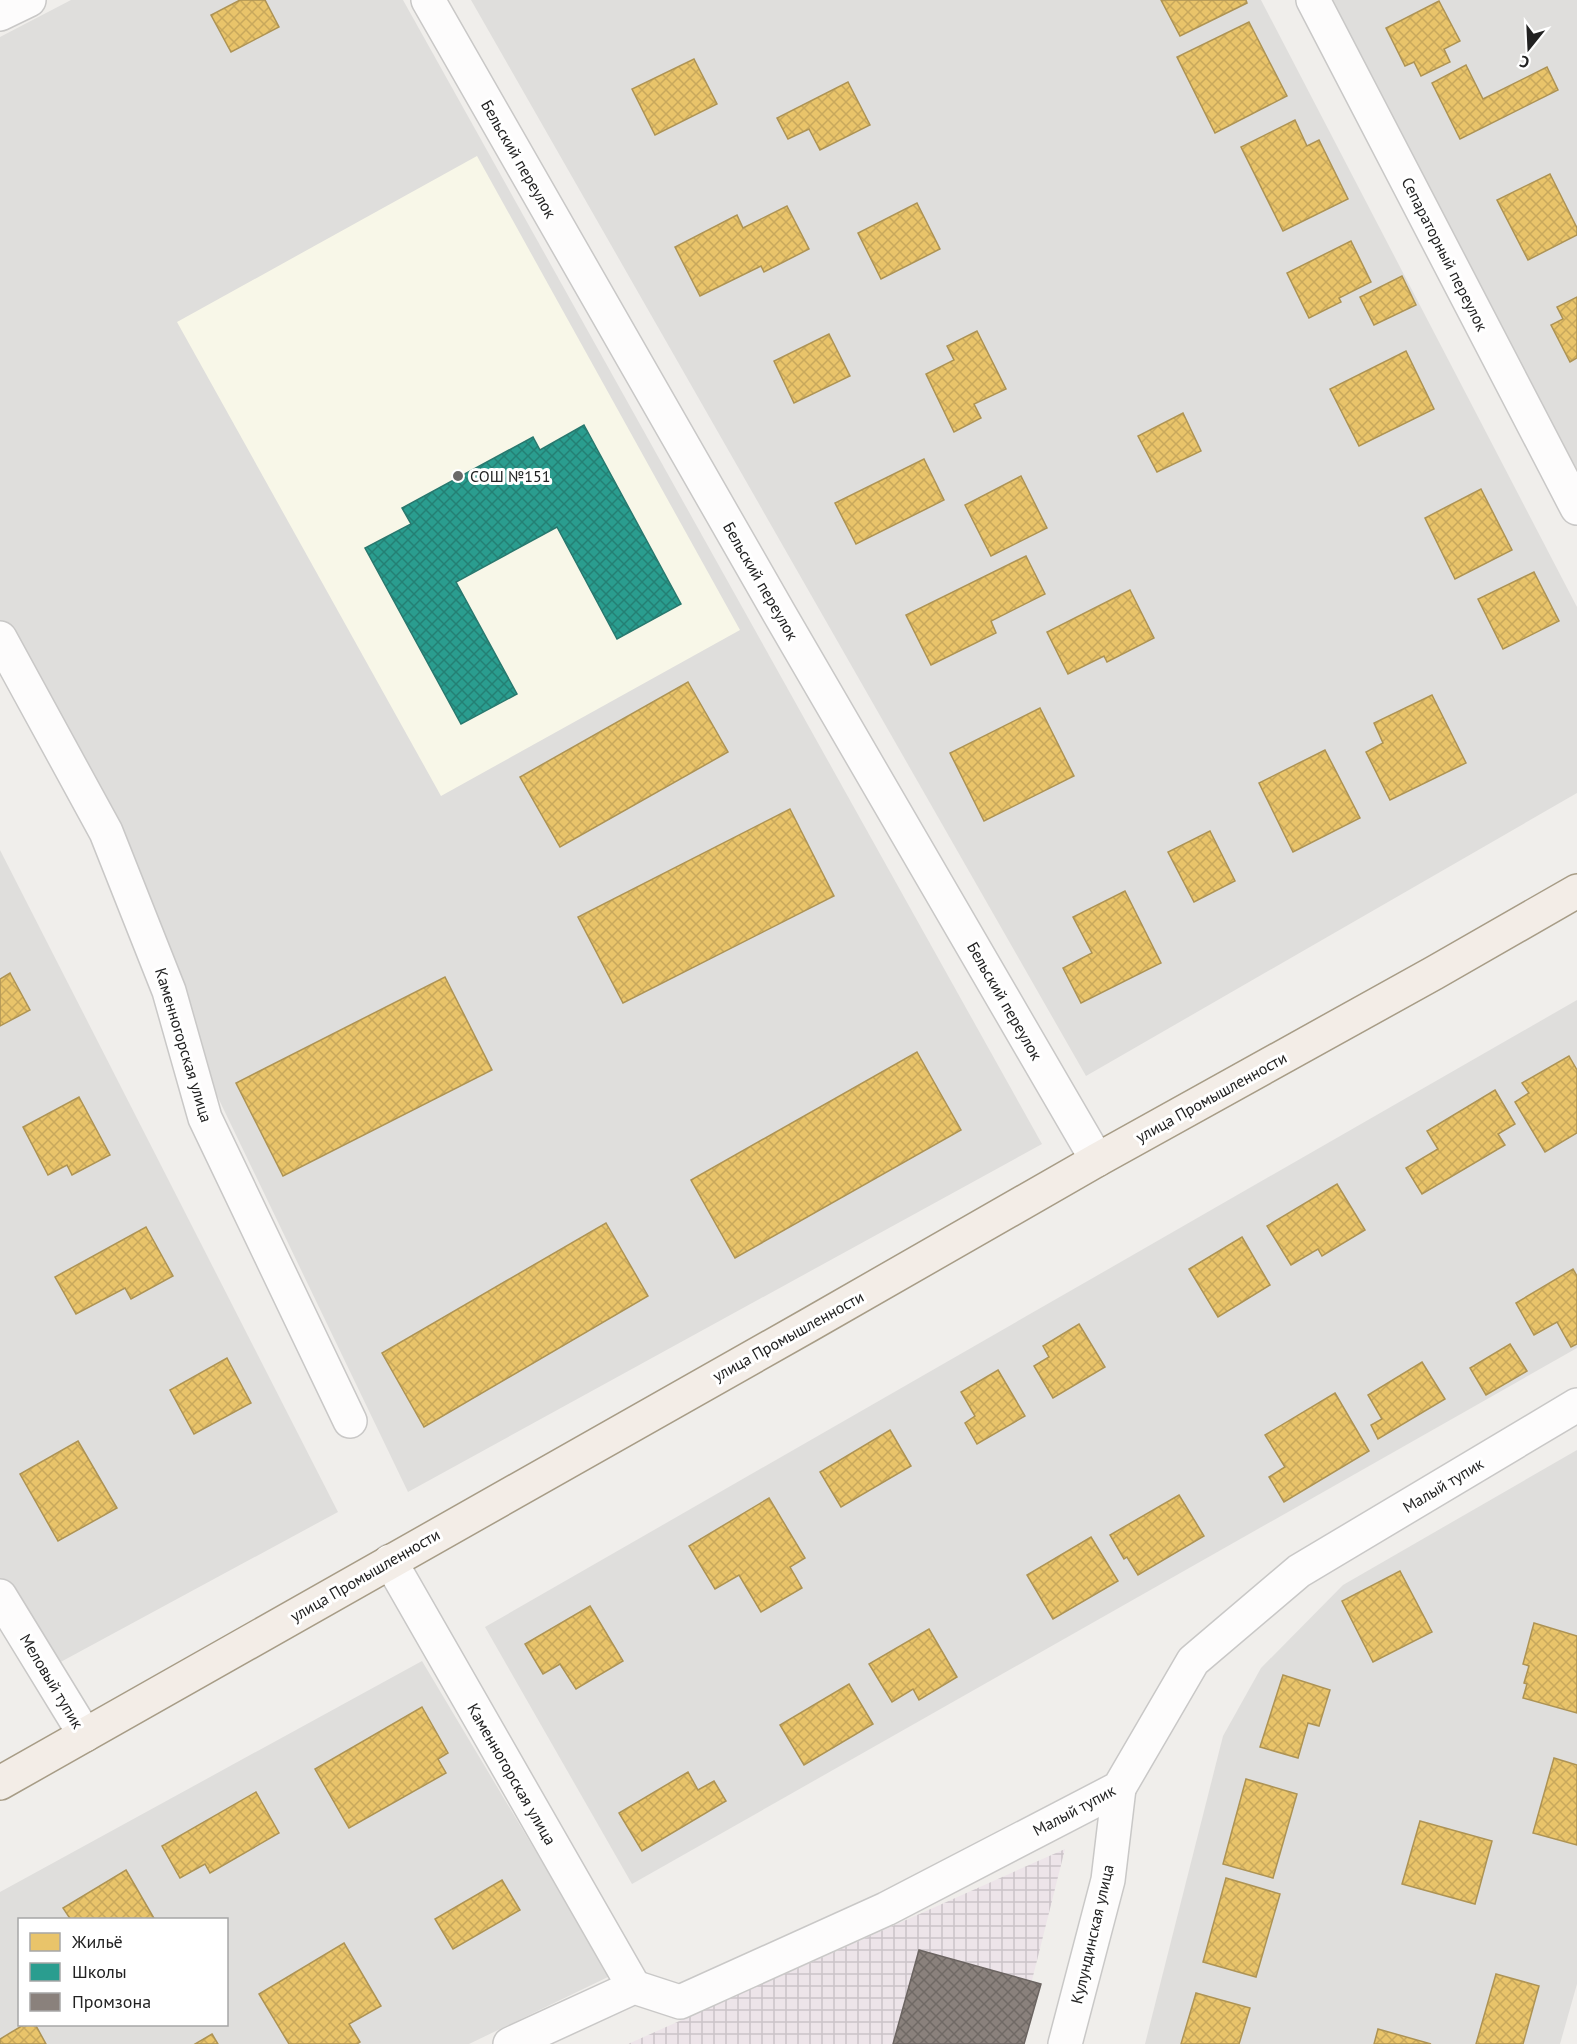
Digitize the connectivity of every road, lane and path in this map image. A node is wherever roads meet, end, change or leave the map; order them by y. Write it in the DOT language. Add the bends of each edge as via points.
graph roads {
  1 [pos="29,0"];
  2 [pos="428,0"];
  3 [pos="1313,0"];
  4 [pos="0,14"];
  5 [pos="1577,508"];
  6 [pos="0,638"];
  7 [pos="1577,891"];
  8 [pos="1097,1160"];
  9 [pos="1577,1405"];
  10 [pos="350,1421"];
  11 [pos="390,1561"];
  12 [pos="0,1596"];
  13 [pos="85,1735"];
  14 [pos="0,1782"];
  15 [pos="1119,1788"];
  16 [pos="634,1987"];
  17 [pos="510,2044"];
  18 [pos="1065,2044"];
  1 -- 4 [label="street"];
  2 -- 8 [label="street, Бельский переулок"];
  3 -- 5 [label="street, Сепараторный переулок"];
  6 -- 10 [label="street, Каменногорская улица" via="106,832 169,991 205,1118"];
  7 -- 8 [label="main road, улица Промышленности"];
  8 -- 11 [label="main road, улица Промышленности"];
  9 -- 15 [label="street, Малый тупик" via="1299,1570 1193,1661"];
  11 -- 13 [label="main road, улица Промышленности"];
  11 -- 16 [label="street, Каменногорская улица"];
  12 -- 13 [label="street, Меловый тупик"];
  13 -- 14 [label="main road, улица Промышленности"];
  15 -- 16 [label="street, Малый тупик" via="885,1909 680,2002"];
  15 -- 18 [label="street, Кулундинская улица" via="1108,1880"];
  16 -- 17 [label="street"];
}
